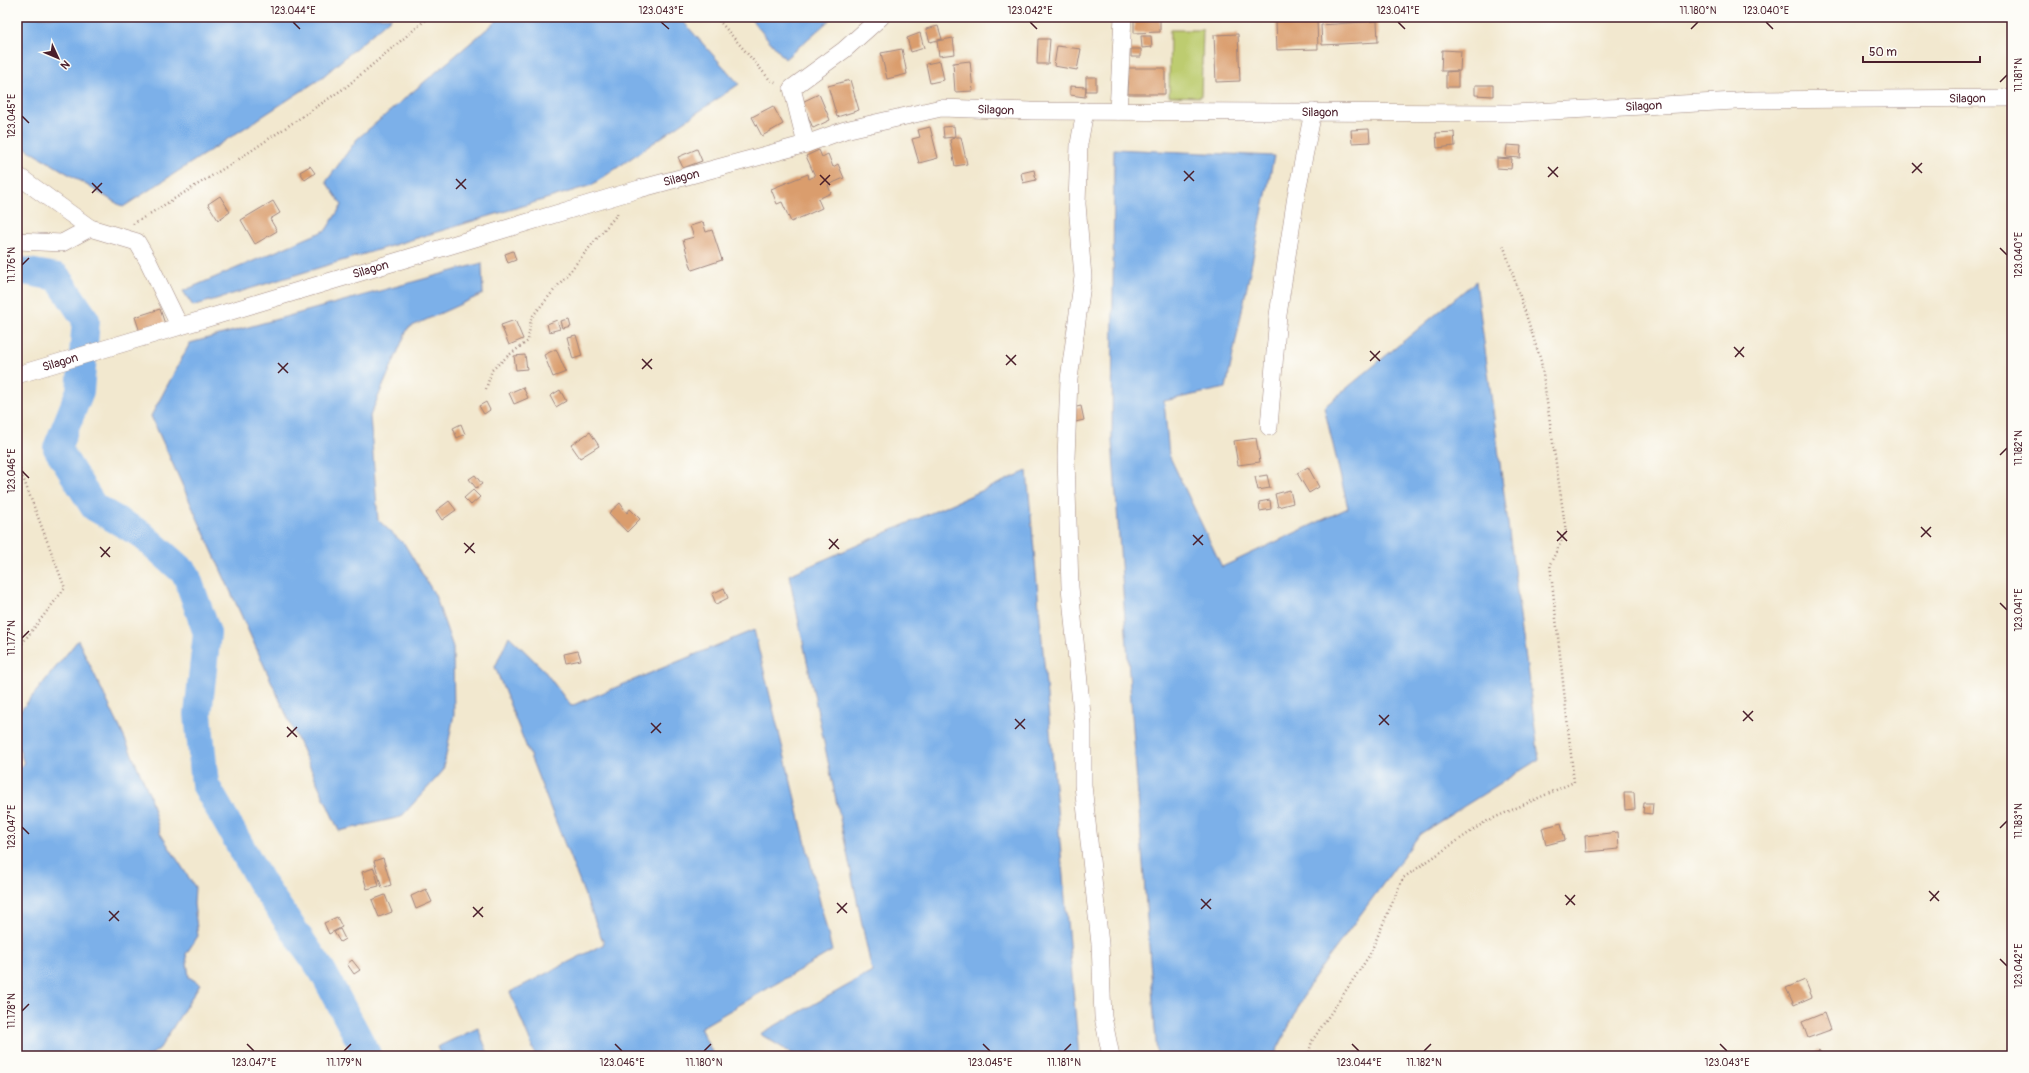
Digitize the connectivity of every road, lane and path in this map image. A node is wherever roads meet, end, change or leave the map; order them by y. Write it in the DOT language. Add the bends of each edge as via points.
graph roads {
  1 [pos="428,17"];
  2 [pos="716,17"];
  3 [pos="881,17"];
  4 [pos="1123,17"];
  5 [pos="792,88"];
  6 [pos="2012,98"];
  7 [pos="1085,111"];
  8 [pos="1118,111"];
  9 [pos="1314,112"];
  10 [pos="806,144"];
  11 [pos="17,175"];
  12 [pos="639,189"];
  13 [pos="90,228"];
  14 [pos="114,236"];
  15 [pos="17,241"];
  16 [pos="1503,244"];
  17 [pos="180,325"];
  18 [pos="17,375"];
  19 [pos="486,389"];
  20 [pos="1268,426"];
  21 [pos="17,462"];
  22 [pos="17,650"];
  23 [pos="1110,1056"];
  24 [pos="1308,1056"];
  1 -- 14 [label="path" via="346,87 236,162"];
  2 -- 5 [label="path" via="770,80"];
  3 -- 5 [label="street" via="844,50"];
  4 -- 8 [label="street"];
  5 -- 10 [label="street"];
  6 -- 9 [label="street, Silagon" via="1754,100 1514,112"];
  7 -- 8 [label="street, Silagon"];
  7 -- 10 [label="street, Silagon" via="941,108 845,130"];
  7 -- 23 [label="street" via="1079,144 1077,204 1083,277 1069,379 1066,458 1070,587 1083,725 1083,785 1100,944 1103,1017"];
  8 -- 9 [label="street, Silagon"];
  9 -- 20 [label="street" via="1296,196 1278,315"];
  10 -- 12 [label="street, Silagon"];
  11 -- 13 [label="street"];
  12 -- 17 [label="street, Silagon"];
  12 -- 19 [label="path" via="531,318 528,341 492,370"];
  13 -- 14 [label="street"];
  13 -- 15 [label="street" via="62,243"];
  14 -- 17 [label="street" via="136,242"];
  16 -- 24 [label="path" via="1541,360 1566,532 1550,564 1574,782 1485,822 1403,878 1369,956 1312,1041"];
  17 -- 18 [label="street, Silagon"];
  21 -- 22 [label="path" via="65,588"];
}
